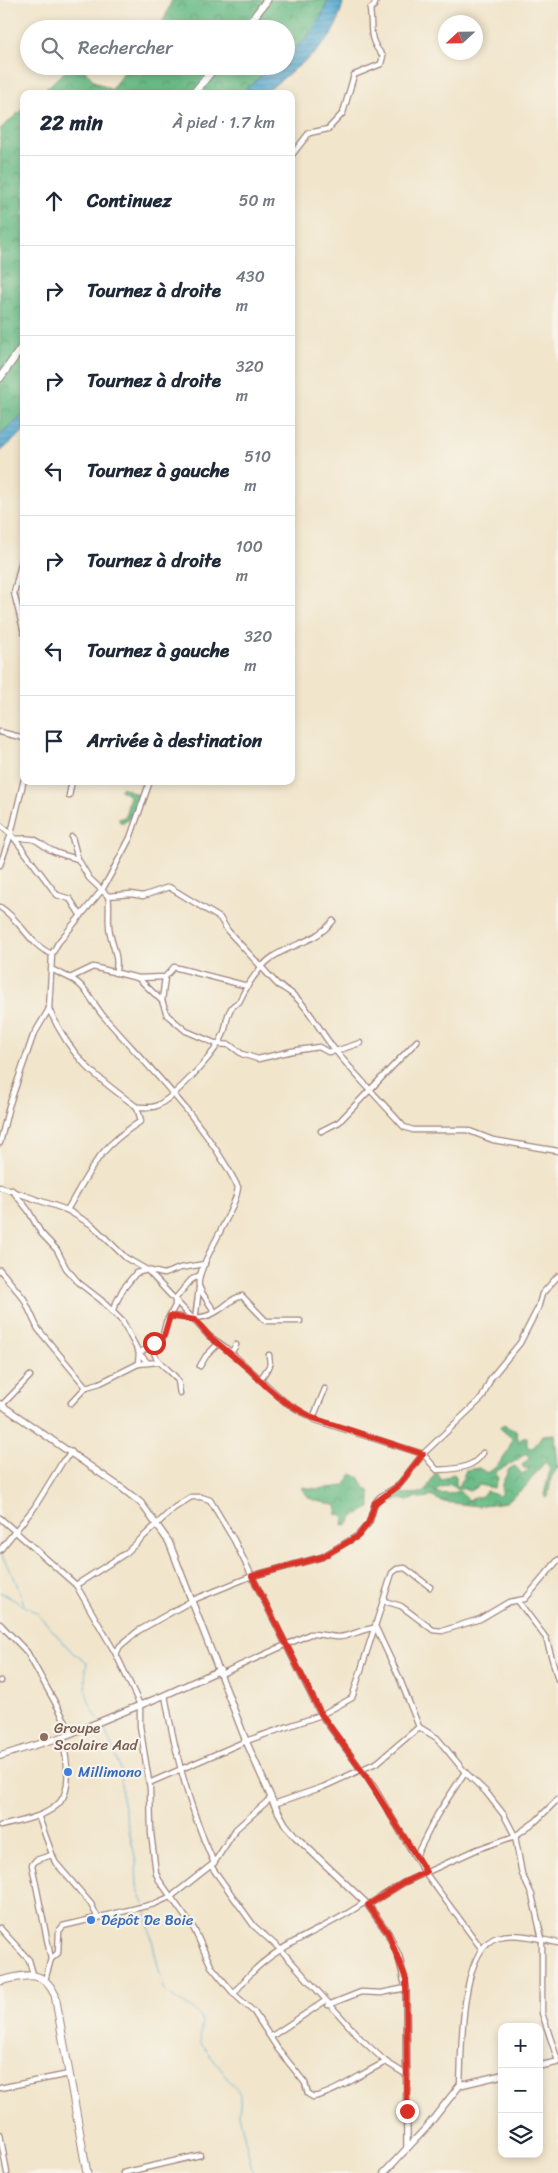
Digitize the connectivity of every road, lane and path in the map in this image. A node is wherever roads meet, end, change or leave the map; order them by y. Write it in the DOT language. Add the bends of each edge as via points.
graph roads {
  1 [pos="267,0"];
  2 [pos="376,0"];
  3 [pos="252,20"];
  4 [pos="209,75"];
  5 [pos="196,90"];
  6 [pos="295,151"];
  7 [pos="20,350"];
  8 [pos="0,378"];
  9 [pos="20,568"];
  10 [pos="20,617"];
  11 [pos="0,732"];
  12 [pos="20,737"];
  13 [pos="23,785"];
  14 [pos="71,785"];
  15 [pos="149,785"];
  16 [pos="69,796"];
  17 [pos="0,825"];
  18 [pos="11,834"];
  19 [pos="72,837"];
  20 [pos="15,839"];
  21 [pos="78,859"];
  22 [pos="0,865"];
  23 [pos="102,890"];
  24 [pos="108,896"];
  25 [pos="0,907"];
  26 [pos="81,916"];
  27 [pos="333,921"];
  28 [pos="52,954"];
  29 [pos="262,967"];
  30 [pos="52,970"];
  31 [pos="115,973"];
  32 [pos="165,977"];
  33 [pos="70,978"];
  34 [pos="138,978"];
  35 [pos="247,986"];
  36 [pos="162,1001"];
  37 [pos="49,1010"];
  38 [pos="224,1034"];
  39 [pos="417,1041"];
  40 [pos="360,1043"];
  41 [pos="218,1044"];
  42 [pos="230,1045"];
  43 [pos="336,1051"];
  44 [pos="370,1090"];
  45 [pos="173,1092"];
  46 [pos="137,1107"];
  47 [pos="321,1131"];
  48 [pos="0,1143"];
  49 [pos="558,1152"];
  50 [pos="0,1187"];
  51 [pos="11,1190"];
  52 [pos="67,1210"];
  53 [pos="205,1264"];
  54 [pos="0,1270"];
  55 [pos="147,1270"];
  56 [pos="198,1276"];
  57 [pos="558,1276"];
  58 [pos="199,1288"];
  59 [pos="175,1299"];
  60 [pos="112,1311"];
  61 [pos="215,1312"];
  62 [pos="170,1316"];
  63 [pos="195,1320"];
  64 [pos="300,1321"];
  65 [pos="154,1343"];
  66 [pos="219,1344"];
  67 [pos="236,1345"];
  68 [pos="139,1353"];
  69 [pos="231,1353"];
  70 [pos="269,1355"];
  71 [pos="158,1362"];
  72 [pos="148,1363"];
  73 [pos="138,1364"];
  74 [pos="200,1366"];
  75 [pos="30,1376"];
  76 [pos="260,1380"];
  77 [pos="86,1387"];
  78 [pos="325,1389"];
  79 [pos="180,1394"];
  80 [pos="71,1403"];
  81 [pos="1,1404"];
  82 [pos="313,1418"];
  83 [pos="72,1452"];
  84 [pos="423,1454"];
  85 [pos="483,1454"];
  86 [pos="0,1518"];
  87 [pos="158,1525"];
  88 [pos="14,1531"];
  89 [pos="0,1550"];
  90 [pos="558,1560"];
  91 [pos="252,1576"];
  92 [pos="76,1585"];
  93 [pos="430,1587"];
  94 [pos="193,1600"];
  95 [pos="384,1601"];
  96 [pos="518,1601"];
  97 [pos="0,1624"];
  98 [pos="376,1628"];
  99 [pos="287,1644"];
  100 [pos="116,1654"];
  101 [pos="221,1672"];
  102 [pos="558,1680"];
  103 [pos="165,1695"];
  104 [pos="140,1705"];
  105 [pos="321,1714"];
  106 [pos="419,1727"];
  107 [pos="75,1732"];
  108 [pos="62,1737"];
  109 [pos="246,1741"];
  110 [pos="0,1756"];
  111 [pos="361,1768"];
  112 [pos="179,1770"];
  113 [pos="465,1772"];
  114 [pos="149,1783"];
  115 [pos="558,1800"];
  116 [pos="272,1801"];
  117 [pos="39,1818"];
  118 [pos="0,1826"];
  119 [pos="515,1836"];
  120 [pos="52,1854"];
  121 [pos="416,1856"];
  122 [pos="213,1865"];
  123 [pos="426,1872"];
  124 [pos="172,1896"];
  125 [pos="367,1903"];
  126 [pos="98,1918"];
  127 [pos="0,1928"];
  128 [pos="542,1939"];
  129 [pos="558,1943"];
  130 [pos="481,1948"];
  131 [pos="280,1949"];
  132 [pos="51,1959"];
  133 [pos="33,1974"];
  134 [pos="0,1980"];
  135 [pos="44,1980"];
  136 [pos="406,1988"];
  137 [pos="234,1994"];
  138 [pos="327,2003"];
  139 [pos="272,2036"];
  140 [pos="386,2062"];
  141 [pos="558,2062"];
  142 [pos="543,2065"];
  143 [pos="69,2074"];
  144 [pos="407,2075"];
  145 [pos="498,2076"];
  146 [pos="460,2085"];
  147 [pos="0,2088"];
  148 [pos="0,2134"];
  149 [pos="407,2147"];
  150 [pos="200,2155"];
  151 [pos="7,2173"];
  152 [pos="87,2173"];
  153 [pos="122,2173"];
  154 [pos="384,2173"];
  1 -- 3 [label="highway"];
  2 -- 6 [label="street" via="370,9 369,29 376,48 383,56 380,64 354,75 343,113 328,130 309,133"];
  4 -- 5 [label="highway"];
  7 -- 8 [label="highway"];
  9 -- 10 [label="street" via="14,593"];
  11 -- 12 [label="street"];
  13 -- 18 [label="street"];
  14 -- 16 [label="street"];
  15 -- 23 [label="street" via="130,838"];
  17 -- 18 [label="street"];
  18 -- 20 [label="street"];
  18 -- 22 [label="street"];
  19 -- 21 [label="street"];
  20 -- 21 [label="street" via="40,841 53,852"];
  20 -- 26 [label="street" via="57,895 70,899"];
  21 -- 23 [label="street" via="89,878"];
  23 -- 24 [label="street"];
  23 -- 26 [label="street"];
  24 -- 29 [label="street" via="143,896 169,887 220,918"];
  24 -- 31 [label="street" via="108,926 118,966"];
  25 -- 28 [label="street" via="12,915 41,950"];
  26 -- 28 [label="street"];
  27 -- 29 [label="street" via="314,939 273,957"];
  28 -- 30 [label="street"];
  29 -- 35 [label="street"];
  29 -- 43 [label="street" via="311,1012"];
  30 -- 33 [label="street"];
  30 -- 37 [label="street"];
  31 -- 33 [label="street" via="93,967"];
  31 -- 34 [label="street"];
  32 -- 34 [label="street"];
  32 -- 35 [label="street" via="174,967"];
  32 -- 36 [label="street"];
  33 -- 45 [label="street" via="77,981 103,1016"];
  34 -- 36 [label="street"];
  35 -- 38 [label="street" via="225,1020"];
  36 -- 41 [label="street" via="167,1015 186,1031"];
  37 -- 46 [label="street" via="78,1060"];
  37 -- 48 [label="street" via="33,1036"];
  38 -- 41 [label="street"];
  38 -- 42 [label="street"];
  39 -- 44 [label="street"];
  40 -- 43 [label="street"];
  41 -- 42 [label="street"];
  41 -- 45 [label="street" via="199,1071"];
  42 -- 43 [label="street" via="242,1054 258,1059 318,1048"];
  43 -- 44 [label="street"];
  44 -- 47 [label="street" via="339,1122"];
  44 -- 49 [label="street" via="407,1129 467,1130 493,1140"];
  45 -- 46 [label="street" via="156,1106"];
  45 -- 53 [label="street" via="196,1120 238,1187"];
  46 -- 52 [label="street" via="141,1121 98,1156"];
  50 -- 51 [label="street"];
  51 -- 52 [label="street"];
  51 -- 60 [label="street" via="57,1250 66,1268"];
  52 -- 55 [label="street" via="92,1225 126,1258"];
  53 -- 55 [label="street" via="164,1274"];
  53 -- 56 [label="street"];
  54 -- 77 [label="street" via="24,1299 38,1329"];
  55 -- 59 [label="street"];
  55 -- 60 [label="street" via="136,1273 130,1280"];
  56 -- 58 [label="street"];
  56 -- 59 [label="street"];
  57 -- 84 [label="street" via="542,1294 520,1344 491,1378 482,1398"];
  58 -- 61 [label="street"];
  58 -- 63 [label="street"];
  59 -- 62 [label="street"];
  59 -- 63 [label="street"];
  60 -- 68 [label="street" via="123,1322"];
  61 -- 63 [label="street"];
  61 -- 64 [label="street" via="235,1297 242,1296 266,1321"];
  62 -- 63 [label="street"];
  62 -- 65 [label="street" via="164,1336"];
  63 -- 66 [label="street"];
  65 -- 68 [label="street"];
  65 -- 71 [label="street" via="152,1350"];
  66 -- 69 [label="street"];
  66 -- 74 [label="street"];
  67 -- 69 [label="street"];
  68 -- 72 [label="street"];
  68 -- 73 [label="street"];
  69 -- 76 [label="street"];
  70 -- 76 [label="street" via="270,1365"];
  71 -- 72 [label="street"];
  71 -- 79 [label="street" via="178,1381"];
  72 -- 73 [label="street"];
  73 -- 77 [label="street"];
  75 -- 81 [label="street"];
  76 -- 82 [label="street" via="285,1402"];
  77 -- 80 [label="street"];
  78 -- 82 [label="street"];
  81 -- 83 [label="street"];
  82 -- 84 [label="street"];
  83 -- 87 [label="street" via="141,1503"];
  83 -- 88 [label="street" via="34,1508"];
  84 -- 85 [label="street" via="437,1470 473,1464"];
  84 -- 91 [label="street" via="398,1486 375,1503 369,1522 358,1536 322,1557"];
  86 -- 88 [label="street"];
  87 -- 91 [label="street" via="174,1508 192,1497 210,1500"];
  87 -- 92 [label="street" via="126,1554"];
  87 -- 94 [label="street" via="169,1542"];
  88 -- 89 [label="street"];
  88 -- 92 [label="street"];
  90 -- 96 [label="street" via="529,1596"];
  91 -- 94 [label="street"];
  91 -- 99 [label="street"];
  92 -- 100 [label="street"];
  93 -- 95 [label="street" via="404,1568 397,1569 392,1573"];
  94 -- 100 [label="street" via="138,1631 120,1646"];
  94 -- 101 [label="street"];
  95 -- 96 [label="street" via="401,1606 433,1630 442,1631 480,1619 509,1602"];
  95 -- 98 [label="street"];
  96 -- 102 [label="street" via="546,1638"];
  97 -- 107 [label="street" via="27,1652"];
  98 -- 99 [label="street" via="340,1637 310,1634"];
  98 -- 105 [label="street" via="355,1694"];
  98 -- 106 [label="street"];
  99 -- 101 [label="street"];
  99 -- 105 [label="street"];
  100 -- 104 [label="street"];
  101 -- 103 [label="street"];
  101 -- 109 [label="street"];
  103 -- 104 [label="street"];
  103 -- 112 [label="street"];
  104 -- 107 [label="street"];
  104 -- 114 [label="street"];
  105 -- 109 [label="street"];
  105 -- 111 [label="street"];
  106 -- 111 [label="street" via="378,1762"];
  106 -- 113 [label="street" via="444,1745"];
  107 -- 108 [label="street"];
  108 -- 110 [label="street"];
  108 -- 117 [label="street" via="68,1772 66,1791 57,1807"];
  109 -- 112 [label="street"];
  109 -- 116 [label="street"];
  111 -- 116 [label="street" via="323,1787"];
  111 -- 121 [label="street"];
  112 -- 114 [label="street"];
  112 -- 122 [label="street"];
  113 -- 119 [label="street" via="504,1815"];
  113 -- 121 [label="street" via="437,1815"];
  114 -- 124 [label="street" via="156,1873"];
  115 -- 119 [label="street"];
  116 -- 122 [label="street" via="236,1829"];
  116 -- 125 [label="street" via="295,1836"];
  117 -- 118 [label="street"];
  117 -- 120 [label="street"];
  119 -- 123 [label="street"];
  119 -- 128 [label="street" via="522,1874 532,1895"];
  120 -- 126 [label="street"];
  120 -- 132 [label="street" via="32,1865"];
  121 -- 123 [label="street"];
  122 -- 124 [label="street"];
  122 -- 131 [label="street" via="254,1926"];
  123 -- 125 [label="street"];
  123 -- 130 [label="street"];
  124 -- 126 [label="street" via="154,1904"];
  124 -- 137 [label="street" via="194,1929 210,1966"];
  125 -- 131 [label="street"];
  125 -- 136 [label="street" via="388,1933 399,1957"];
  126 -- 132 [label="street" via="62,1926 58,1952"];
  127 -- 133 [label="street" via="29,1960"];
  128 -- 129 [label="street"];
  128 -- 130 [label="street" via="498,1937"];
  128 -- 141 [label="street" via="542,2013"];
  130 -- 146 [label="street" via="470,1970"];
  131 -- 137 [label="street" via="259,1964"];
  131 -- 138 [label="street"];
  132 -- 135 [label="street"];
  133 -- 134 [label="highway"];
  133 -- 135 [label="highway"];
  135 -- 143 [label="highway" via="54,1995"];
  136 -- 138 [label="street" via="381,1993 361,1992"];
  136 -- 144 [label="street"];
  137 -- 139 [label="street" via="254,2012"];
  138 -- 139 [label="street"];
  138 -- 140 [label="street"];
  139 -- 140 [label="street" via="313,2098"];
  140 -- 144 [label="street"];
  141 -- 142 [label="street"];
  143 -- 147 [label="street"];
  143 -- 152 [label="highway"];
  144 -- 149 [label="street"];
  145 -- 146 [label="street"];
  146 -- 149 [label="street"];
  148 -- 151 [label="street"];
  149 -- 154 [label="street"];
  150 -- 153 [label="street"];
}
